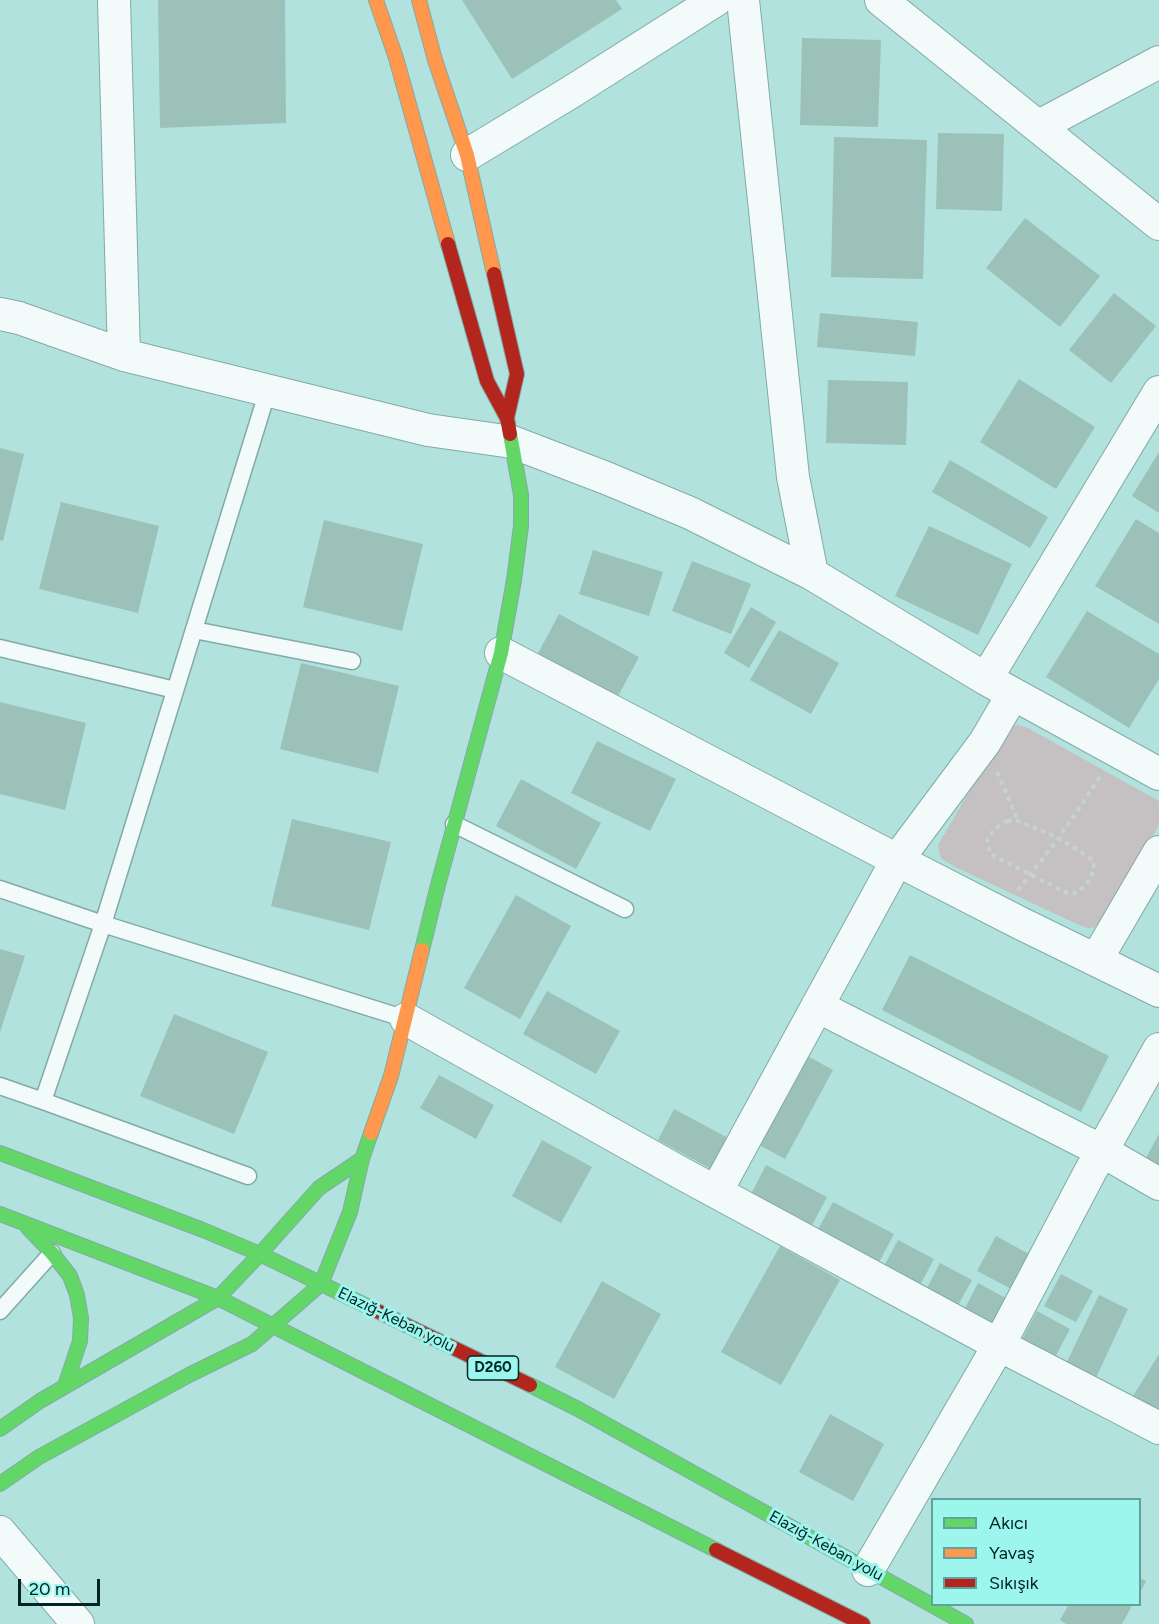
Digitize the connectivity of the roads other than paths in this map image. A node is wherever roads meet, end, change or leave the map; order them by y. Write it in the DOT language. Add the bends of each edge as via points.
graph roads {
  1 [pos="114,0"];
  2 [pos="376,0"];
  3 [pos="419,0"];
  4 [pos="716,0"];
  5 [pos="743,0"];
  6 [pos="881,0"];
  7 [pos="1159,62"];
  8 [pos="1039,126"];
  9 [pos="467,155"];
  10 [pos="1159,224"];
  11 [pos="0,314"];
  12 [pos="124,355"];
  13 [pos="268,390"];
  14 [pos="1159,392"];
  15 [pos="510,430"];
  16 [pos="812,574"];
  17 [pos="194,630"];
  18 [pos="0,648"];
  19 [pos="501,653"];
  20 [pos="352,661"];
  21 [pos="986,679"];
  22 [pos="175,690"];
  23 [pos="1013,694"];
  24 [pos="1159,774"];
  25 [pos="454,824"];
  26 [pos="1159,852"];
  27 [pos="897,860"];
  28 [pos="0,889"];
  29 [pos="625,909"];
  30 [pos="103,924"];
  31 [pos="1096,960"];
  32 [pos="1159,991"];
  33 [pos="817,1006"];
  34 [pos="406,1018"];
  35 [pos="1159,1049"];
  36 [pos="0,1086"];
  37 [pos="43,1101"];
  38 [pos="1102,1151"];
  39 [pos="0,1153"];
  40 [pos="362,1159"];
  41 [pos="248,1176"];
  42 [pos="1159,1184"];
  43 [pos="716,1192"];
  44 [pos="0,1214"];
  45 [pos="23,1223"];
  46 [pos="52,1253"];
  47 [pos="260,1254"];
  48 [pos="321,1284"];
  49 [pos="218,1298"];
  50 [pos="0,1311"];
  51 [pos="273,1326"];
  52 [pos="999,1345"];
  53 [pos="65,1386"];
  54 [pos="1159,1428"];
  55 [pos="0,1429"];
  56 [pos="0,1484"];
  57 [pos="0,1532"];
  58 [pos="868,1570"];
  59 [pos="931,1605"];
  60 [pos="933,1606"];
  61 [pos="78,1624"];
  62 [pos="863,1624"];
  63 [pos="966,1624"];
  1 -- 12 [label="street"];
  2 -- 15 [label="main road" via="487,381"];
  3 -- 9 [label="main road"];
  4 -- 9 [label="street"];
  5 -- 16 [label="street" via="793,477"];
  6 -- 8 [label="street"];
  7 -- 8 [label="street"];
  8 -- 10 [label="street"];
  9 -- 15 [label="main road" via="517,374"];
  11 -- 12 [label="street"];
  12 -- 13 [label="street"];
  13 -- 15 [label="street" via="428,430"];
  13 -- 17 [label="lane"];
  14 -- 21 [label="street"];
  15 -- 16 [label="street"];
  15 -- 19 [label="main road" via="521,495 521,526"];
  16 -- 21 [label="street"];
  17 -- 20 [label="lane"];
  17 -- 22 [label="lane"];
  18 -- 22 [label="lane"];
  19 -- 25 [label="main road"];
  19 -- 27 [label="street"];
  21 -- 23 [label="street"];
  22 -- 30 [label="lane"];
  23 -- 24 [label="street"];
  23 -- 27 [label="street" via="985,742"];
  25 -- 29 [label="lane"];
  25 -- 34 [label="main road"];
  26 -- 31 [label="street"];
  27 -- 31 [label="street"];
  27 -- 33 [label="street"];
  28 -- 30 [label="lane"];
  30 -- 34 [label="lane"];
  30 -- 37 [label="lane"];
  31 -- 32 [label="street"];
  33 -- 38 [label="street"];
  33 -- 43 [label="street"];
  34 -- 40 [label="main road" via="392,1077"];
  34 -- 43 [label="street"];
  35 -- 38 [label="street"];
  36 -- 37 [label="lane"];
  37 -- 41 [label="lane"];
  38 -- 42 [label="street"];
  38 -- 52 [label="street"];
  39 -- 47 [label="main road, Elazığ-Keban yolu / D260"];
  40 -- 47 [label="main road" via="319,1188"];
  40 -- 48 [label="main road" via="350,1212"];
  43 -- 52 [label="street"];
  44 -- 45 [label="main road"];
  45 -- 46 [label="main road"];
  45 -- 49 [label="main road"];
  46 -- 50 [label="lane"];
  46 -- 53 [label="main road" via="70,1276 81,1318 80,1341"];
  47 -- 48 [label="main road, Elazığ-Keban yolu / D260"];
  47 -- 49 [label="main road"];
  48 -- 51 [label="main road"];
  48 -- 58 [label="main road, Elazığ-Keban yolu / D260" via="578,1409"];
  49 -- 51 [label="main road"];
  49 -- 53 [label="main road"];
  51 -- 56 [label="main road" via="252,1344 39,1457"];
  51 -- 62 [label="main road"];
  52 -- 54 [label="street"];
  52 -- 58 [label="street"];
  53 -- 55 [label="main road"];
  57 -- 61 [label="street"];
  58 -- 59 [label="main road, Elazığ-Keban yolu / D260"];
  60 -- 63 [label="main road, Elazığ-Keban yolu / D260"];
}
